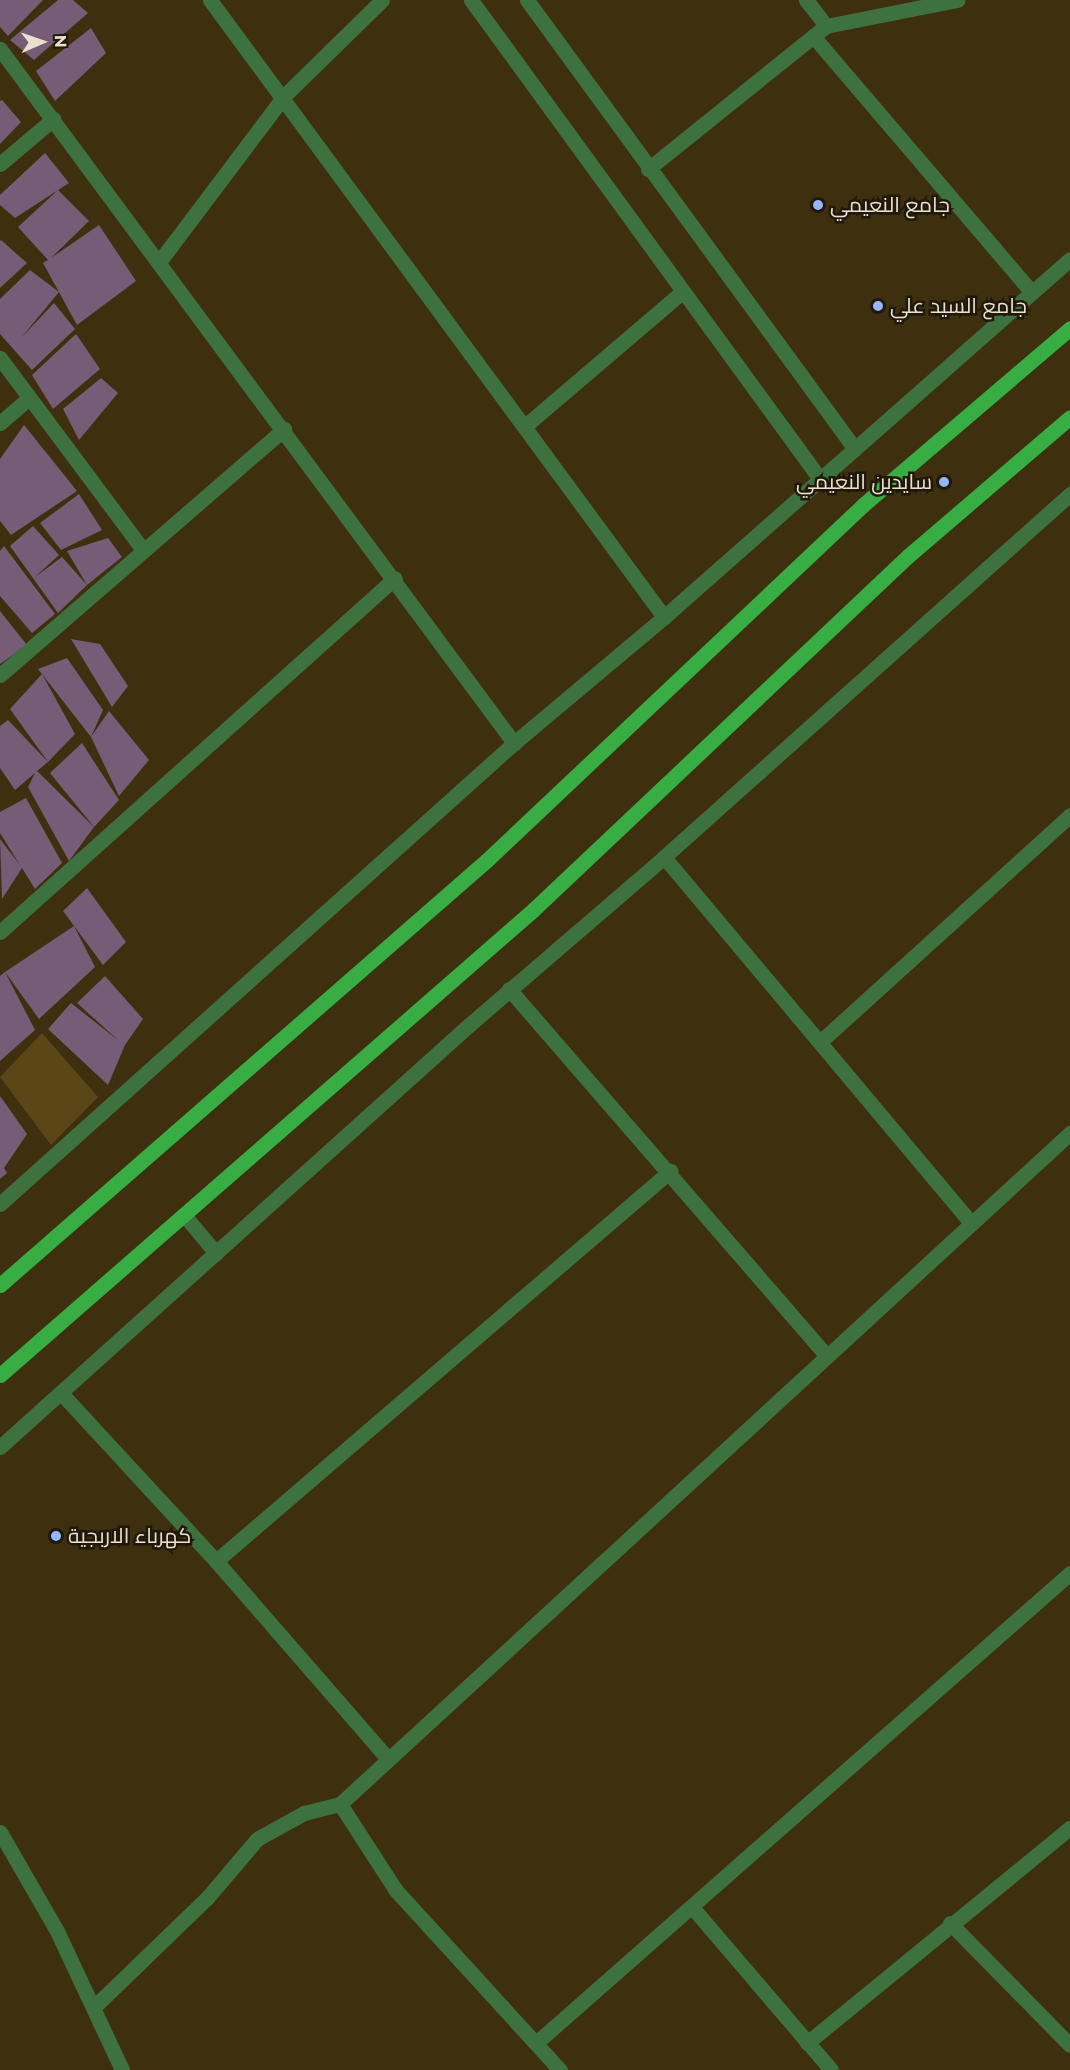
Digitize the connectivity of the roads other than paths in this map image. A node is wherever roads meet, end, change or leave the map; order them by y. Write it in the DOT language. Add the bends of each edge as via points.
graph roads {
  1 [pos="210,0"];
  2 [pos="382,0"];
  3 [pos="471,0"];
  4 [pos="527,0"];
  5 [pos="806,0"];
  6 [pos="957,0"];
  7 [pos="819,31"];
  8 [pos="0,49"];
  9 [pos="284,96"];
  10 [pos="53,119"];
  11 [pos="0,164"];
  12 [pos="648,169"];
  13 [pos="1070,259"];
  14 [pos="159,262"];
  15 [pos="681,292"];
  16 [pos="1032,292"];
  17 [pos="1070,328"];
  18 [pos="0,358"];
  19 [pos="29,398"];
  20 [pos="1070,417"];
  21 [pos="0,423"];
  22 [pos="525,426"];
  23 [pos="284,429"];
  24 [pos="855,449"];
  25 [pos="820,479"];
  26 [pos="1070,494"];
  27 [pos="143,550"];
  28 [pos="395,578"];
  29 [pos="664,617"];
  30 [pos="0,675"];
  31 [pos="514,743"];
  32 [pos="1070,815"];
  33 [pos="664,857"];
  34 [pos="0,932"];
  35 [pos="509,989"];
  36 [pos="821,1041"];
  37 [pos="1070,1133"];
  38 [pos="670,1171"];
  39 [pos="0,1204"];
  40 [pos="184,1215"];
  41 [pos="971,1223"];
  42 [pos="216,1253"];
  43 [pos="0,1285"];
  44 [pos="826,1355"];
  45 [pos="0,1376"];
  46 [pos="61,1393"];
  47 [pos="0,1447"];
  48 [pos="216,1562"];
  49 [pos="1070,1573"];
  50 [pos="387,1759"];
  51 [pos="340,1804"];
  52 [pos="1070,1828"];
  53 [pos="0,1832"];
  54 [pos="692,1906"];
  55 [pos="950,1923"];
  56 [pos="94,2006"];
  57 [pos="536,2043"];
  58 [pos="807,2043"];
  59 [pos="1070,2045"];
  60 [pos="122,2070"];
  61 [pos="560,2070"];
  62 [pos="831,2070"];
  1 -- 9 [label="street"];
  2 -- 9 [label="street"];
  3 -- 15 [label="street"];
  4 -- 12 [label="street"];
  5 -- 7 [label="street"];
  6 -- 7 [label="street"];
  7 -- 12 [label="street"];
  7 -- 16 [label="street"];
  8 -- 10 [label="street"];
  9 -- 14 [label="street"];
  9 -- 22 [label="street"];
  10 -- 11 [label="street"];
  10 -- 14 [label="street"];
  12 -- 24 [label="street"];
  13 -- 16 [label="street"];
  14 -- 23 [label="street"];
  15 -- 22 [label="street"];
  15 -- 25 [label="street"];
  16 -- 24 [label="street"];
  17 -- 43 [label="main road" via="863,505 487,860"];
  18 -- 19 [label="street"];
  19 -- 21 [label="street"];
  19 -- 27 [label="street"];
  20 -- 40 [label="main road" via="908,556 533,910"];
  22 -- 29 [label="street"];
  23 -- 27 [label="street"];
  23 -- 28 [label="street"];
  24 -- 25 [label="street"];
  25 -- 29 [label="street"];
  26 -- 33 [label="street"];
  27 -- 30 [label="street"];
  28 -- 31 [label="street"];
  28 -- 34 [label="street"];
  29 -- 31 [label="street"];
  31 -- 39 [label="street"];
  32 -- 36 [label="street"];
  33 -- 35 [label="street"];
  33 -- 36 [label="street"];
  35 -- 38 [label="street"];
  35 -- 42 [label="street"];
  36 -- 41 [label="street"];
  37 -- 41 [label="street"];
  38 -- 44 [label="street"];
  38 -- 48 [label="street"];
  40 -- 42 [label="street"];
  40 -- 45 [label="main road"];
  41 -- 44 [label="street"];
  42 -- 46 [label="street"];
  44 -- 50 [label="street"];
  46 -- 47 [label="street"];
  46 -- 48 [label="street"];
  48 -- 50 [label="street"];
  49 -- 54 [label="street"];
  50 -- 51 [label="street"];
  51 -- 56 [label="street" via="304,1813 257,1839 177,1929"];
  51 -- 57 [label="street" via="395,1889"];
  52 -- 55 [label="street"];
  53 -- 56 [label="street"];
  54 -- 57 [label="street"];
  54 -- 58 [label="street"];
  55 -- 58 [label="street"];
  55 -- 59 [label="street"];
  56 -- 60 [label="street"];
  57 -- 61 [label="street"];
  58 -- 62 [label="street"];
}
